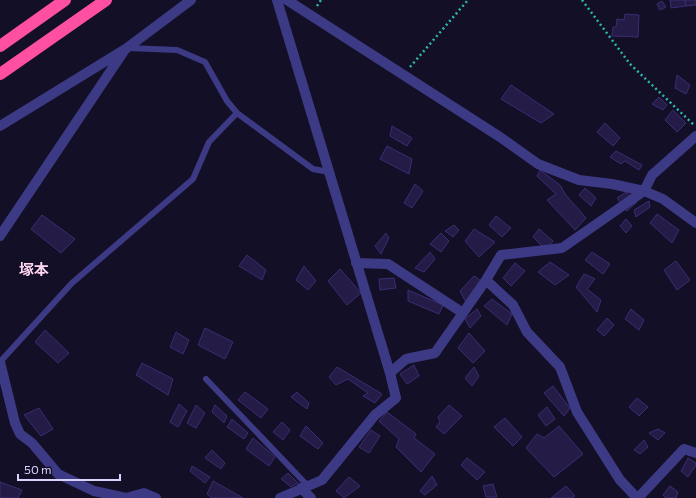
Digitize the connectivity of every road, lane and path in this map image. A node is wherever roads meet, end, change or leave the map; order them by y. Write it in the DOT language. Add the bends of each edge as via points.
graph roads {
  1 [pos="66,0"];
  2 [pos="112,0"];
  3 [pos="191,0"];
  4 [pos="277,0"];
  5 [pos="287,0"];
  6 [pos="468,0"];
  7 [pos="582,0"];
  8 [pos="102,3"];
  9 [pos="0,46"];
  10 [pos="127,48"];
  11 [pos="0,74"];
  12 [pos="404,75"];
  13 [pos="237,113"];
  14 [pos="0,126"];
  15 [pos="696,127"];
  16 [pos="696,136"];
  17 [pos="329,172"];
  18 [pos="644,191"];
  19 [pos="696,223"];
  20 [pos="0,236"];
  21 [pos="356,263"];
  22 [pos="486,280"];
  23 [pos="463,313"];
  24 [pos="0,362"];
  25 [pos="390,373"];
  26 [pos="206,379"];
  27 [pos="696,453"];
  28 [pos="304,487"];
  29 [pos="156,498"];
  30 [pos="280,498"];
  31 [pos="311,498"];
  32 [pos="638,498"];
  1 -- 9 [label="highway"];
  2 -- 8 [label="lane"];
  3 -- 10 [label="street"];
  4 -- 17 [label="street"];
  5 -- 12 [label="street"];
  6 -- 12 [label="path"];
  7 -- 15 [label="path" via="630,64"];
  8 -- 11 [label="highway"];
  10 -- 13 [label="lane" via="177,50 205,62 227,101"];
  10 -- 14 [label="street"];
  10 -- 20 [label="street"];
  12 -- 18 [label="street" via="538,164 579,180"];
  13 -- 17 [label="lane" via="313,169"];
  13 -- 24 [label="lane" via="209,142 193,179 72,283"];
  16 -- 18 [label="street" via="652,175"];
  17 -- 21 [label="street"];
  18 -- 19 [label="street" via="663,199"];
  18 -- 22 [label="street" via="562,248 501,255"];
  21 -- 23 [label="street" via="388,264"];
  21 -- 25 [label="street"];
  22 -- 23 [label="street"];
  22 -- 32 [label="street" via="513,305 527,332 560,367 577,412 620,480"];
  23 -- 25 [label="street" via="435,353 406,359"];
  24 -- 29 [label="street" via="20,434 32,443 58,474 94,491 126,498 144,493"];
  25 -- 28 [label="street" via="396,398 375,415 322,480"];
  26 -- 28 [label="lane"];
  27 -- 32 [label="street" via="684,449"];
  28 -- 30 [label="street"];
  28 -- 31 [label="street"];
}
